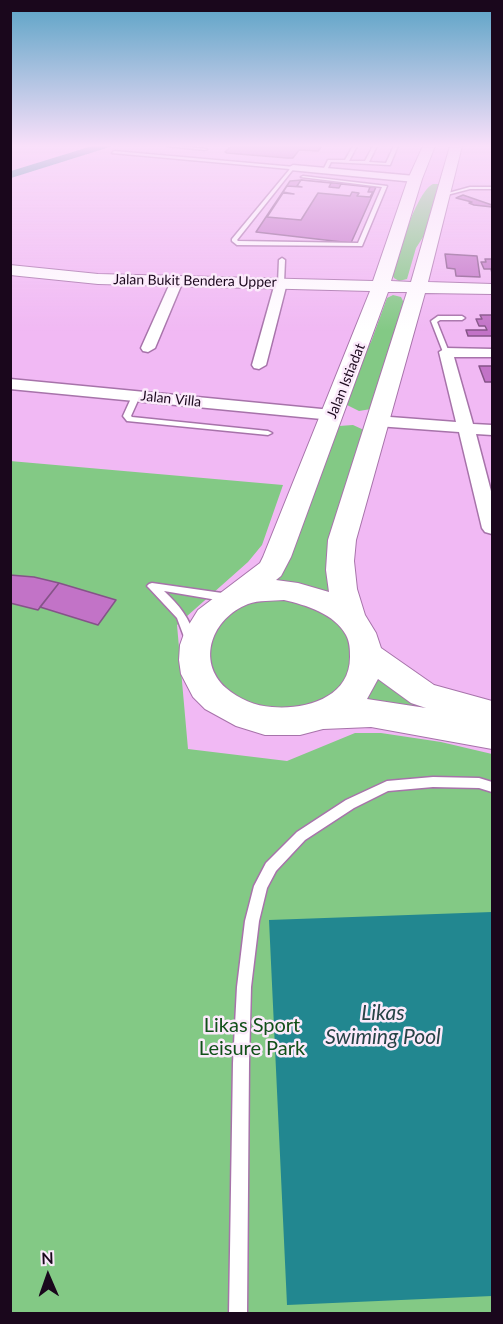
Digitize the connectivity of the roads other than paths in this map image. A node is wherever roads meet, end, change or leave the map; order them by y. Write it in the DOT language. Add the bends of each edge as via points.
graph roads {
  1 [pos="260,208"];
  2 [pos="376,208"];
  3 [pos="406,208"];
  4 [pos="439,208"];
  5 [pos="282,260"];
  6 [pos="10,270"];
  7 [pos="420,277"];
  8 [pos="383,279"];
  9 [pos="177,281"];
  10 [pos="281,283"];
  11 [pos="324,284"];
  12 [pos="492,289"];
  13 [pos="370,318"];
  14 [pos="462,318"];
  15 [pos="148,348"];
  16 [pos="446,352"];
  17 [pos="492,353"];
  18 [pos="259,365"];
  19 [pos="10,384"];
  20 [pos="136,396"];
  21 [pos="332,415"];
  22 [pos="377,421"];
  23 [pos="466,430"];
  24 [pos="492,430"];
  25 [pos="268,433"];
  26 [pos="492,528"];
  27 [pos="234,598"];
  28 [pos="351,619"];
  29 [pos="193,651"];
  30 [pos="367,653"];
  31 [pos="492,715"];
  32 [pos="292,723"];
  33 [pos="492,735"];
  34 [pos="492,787"];
  35 [pos="238,1314"];
  1 -- 2 [label="lane" via="234,240 237,243 360,245"];
  3 -- 8 [label="main road, Jalan Istiadat"];
  4 -- 7 [label="main road"];
  5 -- 10 [label="lane"];
  6 -- 9 [label="main road, Jalan Bukit Bendera Upper"];
  7 -- 8 [label="main road, Jalan Bukit Bendera Upper"];
  7 -- 12 [label="main road, Jalan Bukit Bendera Upper" via="459,288"];
  7 -- 22 [label="main road"];
  8 -- 11 [label="main road, Jalan Bukit Bendera Upper"];
  8 -- 13 [label="main road, Jalan Istiadat"];
  9 -- 10 [label="main road, Jalan Bukit Bendera Upper"];
  9 -- 15 [label="street"];
  10 -- 11 [label="main road, Jalan Bukit Bendera Upper"];
  10 -- 18 [label="street"];
  11 -- 13 [label="main road" via="359,296"];
  13 -- 21 [label="main road, Jalan Istiadat"];
  14 -- 16 [label="lane" via="434,321"];
  16 -- 17 [label="street"];
  16 -- 23 [label="street"];
  19 -- 20 [label="street, Jalan Villa"];
  20 -- 21 [label="street, Jalan Villa"];
  20 -- 25 [label="lane" via="127,416 130,419"];
  21 -- 22 [label="main road"];
  21 -- 27 [label="main road, Jalan Istiadat" via="278,556 271,569"];
  22 -- 23 [label="street"];
  22 -- 28 [label="main road" via="339,557 341,589"];
  23 -- 24 [label="street"];
  23 -- 26 [label="street"];
  27 -- 28 [label="main road" via="258,591 310,594"];
  27 -- 29 [label="main road" via="213,612 199,630"];
  27 -- 29 [label="lane" via="152,586 188,624"];
  28 -- 30 [label="main road"];
  29 -- 32 [label="main road" via="196,674 209,694 232,711 261,721"];
  30 -- 31 [label="main road" via="423,694"];
  30 -- 32 [label="main road" via="363,677 349,699 324,715"];
  32 -- 33 [label="main road" via="352,711 377,712"];
  34 -- 35 [label="lane" via="433,782 387,786 301,836 272,867 261,886 252,921 244,987"];
}
